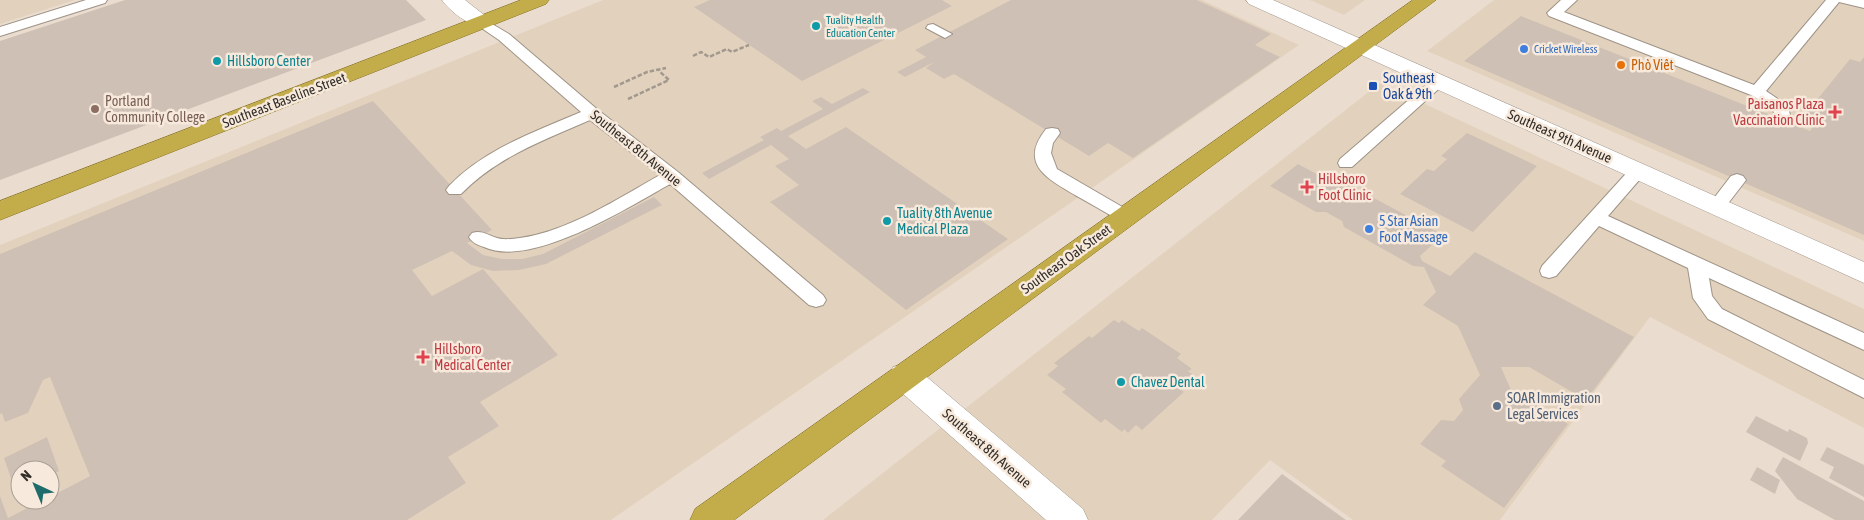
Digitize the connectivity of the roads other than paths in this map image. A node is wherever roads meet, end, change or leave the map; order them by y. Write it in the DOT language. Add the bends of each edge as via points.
graph roads {
  1 [pos="100,0"];
  2 [pos="452,0"];
  3 [pos="539,0"];
  4 [pos="1256,0"];
  5 [pos="1426,0"];
  6 [pos="1570,0"];
  7 [pos="1833,0"];
  8 [pos="1844,0"];
  9 [pos="1864,4"];
  10 [pos="482,22"];
  11 [pos="0,32"];
  12 [pos="1362,48"];
  13 [pos="1438,82"];
  14 [pos="1757,92"];
  15 [pos="592,113"];
  16 [pos="1783,120"];
  17 [pos="1052,133"];
  18 [pos="1346,164"];
  19 [pos="1638,171"];
  20 [pos="672,176"];
  21 [pos="1737,180"];
  22 [pos="455,190"];
  23 [pos="1716,206"];
  24 [pos="0,211"];
  25 [pos="1125,216"];
  26 [pos="1597,218"];
  27 [pos="478,237"];
  28 [pos="1697,265"];
  29 [pos="1549,271"];
  30 [pos="1864,272"];
  31 [pos="816,300"];
  32 [pos="1864,342"];
  33 [pos="904,376"];
  34 [pos="1864,390"];
  35 [pos="707,520"];
  36 [pos="1071,520"];
  1 -- 11 [label="lane"];
  2 -- 10 [label="street, Southeast 8th Avenue"];
  3 -- 10 [label="highway, Southeast Baseline Street"];
  4 -- 12 [label="street, Southeast 9th Avenue"];
  5 -- 12 [label="highway, Southeast Oak Street"];
  6 -- 14 [label="lane" via="1554,13"];
  7 -- 14 [label="lane"];
  8 -- 9 [label="lane"];
  10 -- 15 [label="lane, Southeast 8th Avenue"];
  10 -- 24 [label="highway, Southeast Baseline Street"];
  12 -- 13 [label="street, Southeast 9th Avenue"];
  12 -- 25 [label="highway, Southeast Oak Street"];
  13 -- 18 [label="lane"];
  13 -- 19 [label="street, Southeast 9th Avenue"];
  14 -- 16 [label="lane" via="1780,106"];
  15 -- 20 [label="lane, Southeast 8th Avenue"];
  15 -- 22 [label="lane" via="495,158 464,179"];
  17 -- 25 [label="lane" via="1041,152 1052,173"];
  19 -- 23 [label="street, Southeast 9th Avenue"];
  19 -- 26 [label="lane"];
  20 -- 27 [label="lane" via="546,240 511,247 495,246"];
  20 -- 31 [label="lane, Southeast 8th Avenue"];
  21 -- 23 [label="lane"];
  23 -- 30 [label="street, Southeast 9th Avenue"];
  25 -- 33 [label="highway, Southeast Oak Street"];
  26 -- 28 [label="lane"];
  26 -- 29 [label="lane"];
  28 -- 32 [label="lane"];
  28 -- 34 [label="lane" via="1703,298 1716,314"];
  33 -- 35 [label="highway, Southeast Oak Street"];
  33 -- 36 [label="street, Southeast 8th Avenue"];
}
